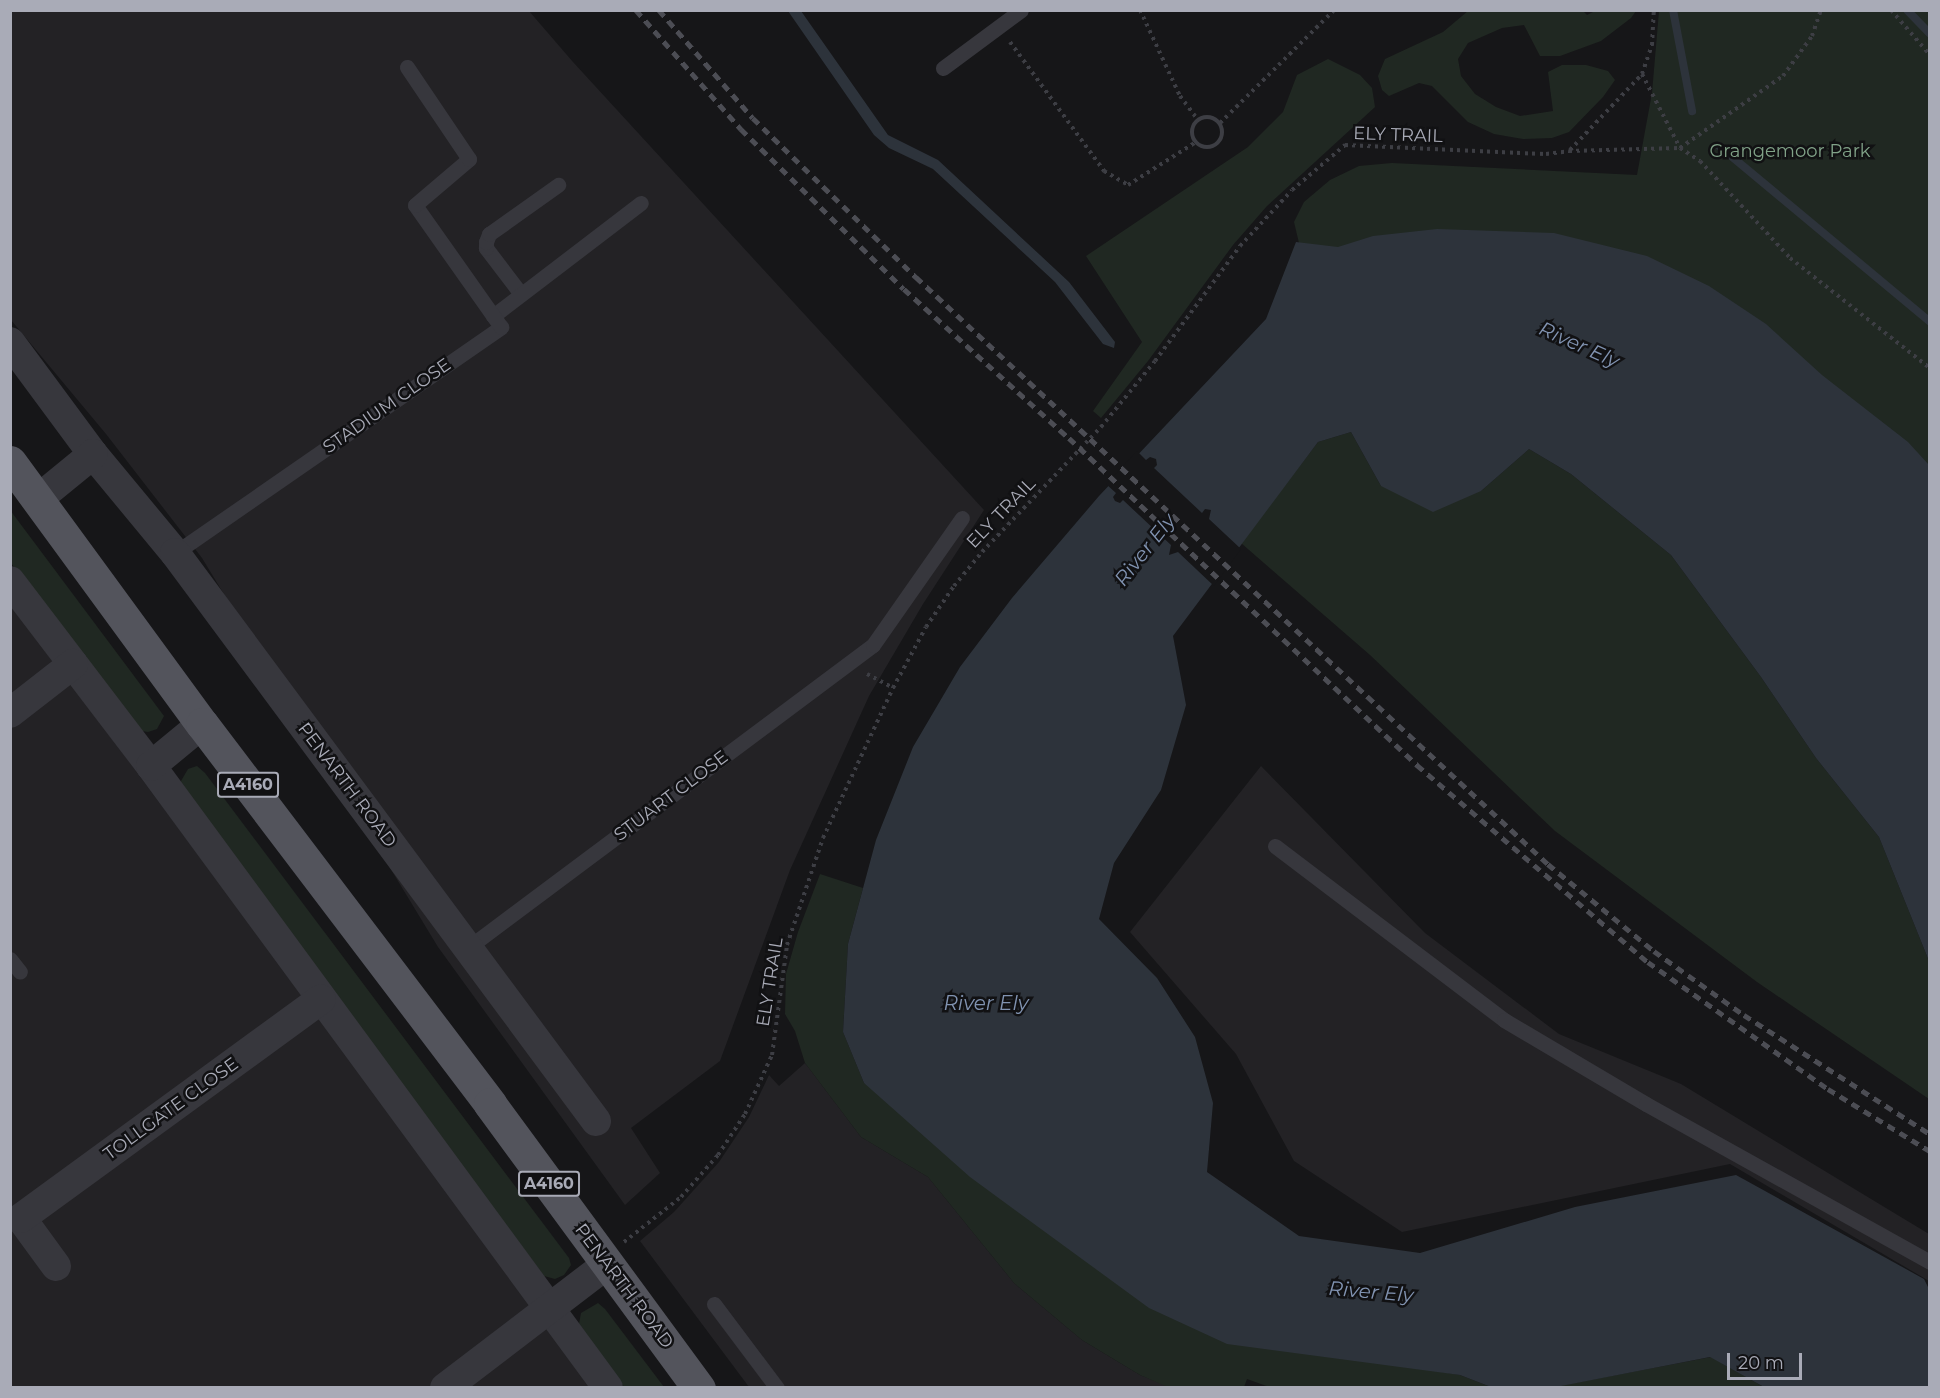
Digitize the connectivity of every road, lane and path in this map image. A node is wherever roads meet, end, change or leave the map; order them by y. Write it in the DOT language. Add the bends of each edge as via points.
graph roads {
  1 [pos="1021,10"];
  2 [pos="1140,10"];
  3 [pos="1334,10"];
  4 [pos="1654,10"];
  5 [pos="1821,10"];
  6 [pos="1891,10"];
  7 [pos="999,27"];
  8 [pos="1929,56"];
  9 [pos="406,67"];
  10 [pos="943,68"];
  11 [pos="1642,74"];
  12 [pos="1198,120"];
  13 [pos="1220,123"];
  14 [pos="1196,142"];
  15 [pos="1680,148"];
  16 [pos="1569,151"];
  17 [pos="558,185"];
  18 [pos="641,202"];
  19 [pos="521,294"];
  20 [pos="493,316"];
  21 [pos="10,342"];
  22 [pos="1929,368"];
  23 [pos="93,454"];
  24 [pos="10,462"];
  25 [pos="38,499"];
  26 [pos="962,518"];
  27 [pos="175,554"];
  28 [pos="10,581"];
  29 [pos="848,663"];
  30 [pos="73,664"];
  31 [pos="893,688"];
  32 [pos="10,713"];
  33 [pos="202,724"];
  34 [pos="151,766"];
  35 [pos="1275,846"];
  36 [pos="469,947"];
  37 [pos="321,999"];
  38 [pos="596,1121"];
  39 [pos="16,1211"];
  40 [pos="614,1254"];
  41 [pos="1929,1262"];
  42 [pos="56,1266"];
  43 [pos="714,1304"];
  44 [pos="549,1310"];
  45 [pos="445,1388"];
  46 [pos="608,1388"];
  47 [pos="699,1388"];
  48 [pos="777,1388"];
  1 -- 7 [label="lane"];
  2 -- 12 [label="path" via="1180,96"];
  3 -- 13 [label="path"];
  4 -- 11 [label="path" via="1652,45"];
  5 -- 15 [label="path" via="1812,36 1783,76"];
  6 -- 8 [label="path"];
  7 -- 10 [label="lane"];
  7 -- 14 [label="path" via="1104,171 1128,185"];
  9 -- 20 [label="lane" via="469,159 415,205"];
  11 -- 15 [label="path"];
  11 -- 16 [label="path"];
  12 -- 13 [label="path" via="1212,117"];
  12 -- 14 [label="path" via="1192,133"];
  13 -- 14 [label="path" via="1222,133 1218,142 1209,147"];
  15 -- 16 [label="path, ELY TRAIL"];
  15 -- 22 [label="path" via="1700,161 1791,258"];
  16 -- 31 [label="path, ELY TRAIL" via="1546,154 1345,145 1292,190 1240,246 1101,427 982,552 926,627"];
  17 -- 19 [label="lane" via="489,234 486,242 486,248"];
  18 -- 19 [label="lane"];
  19 -- 20 [label="lane"];
  20 -- 27 [label="lane, STADIUM CLOSE" via="501,327"];
  21 -- 23 [label="street, PENARTH ROAD"];
  23 -- 25 [label="street"];
  23 -- 27 [label="street, PENARTH ROAD"];
  24 -- 25 [label="main road, PENARTH ROAD / A4160"];
  25 -- 33 [label="main road, PENARTH ROAD / A4160"];
  26 -- 29 [label="lane, STUART CLOSE" via="873,645"];
  27 -- 36 [label="street, PENARTH ROAD"];
  28 -- 30 [label="street"];
  29 -- 31 [label="path"];
  29 -- 36 [label="lane, STUART CLOSE"];
  30 -- 32 [label="street"];
  30 -- 34 [label="street"];
  31 -- 40 [label="path, ELY TRAIL" via="823,838 787,945 772,1055 745,1114 718,1155 681,1197"];
  33 -- 34 [label="street"];
  33 -- 40 [label="main road, PENARTH ROAD / A4160"];
  34 -- 37 [label="street"];
  35 -- 41 [label="lane" via="1504,1020"];
  36 -- 38 [label="street, PENARTH ROAD"];
  37 -- 39 [label="street, TOLLGATE CLOSE"];
  37 -- 44 [label="street"];
  39 -- 42 [label="street, TOLLGATE CLOSE"];
  40 -- 44 [label="street"];
  40 -- 47 [label="main road, PENARTH ROAD / A4160"];
  43 -- 48 [label="lane"];
  44 -- 45 [label="street"];
  44 -- 46 [label="street"];
}
